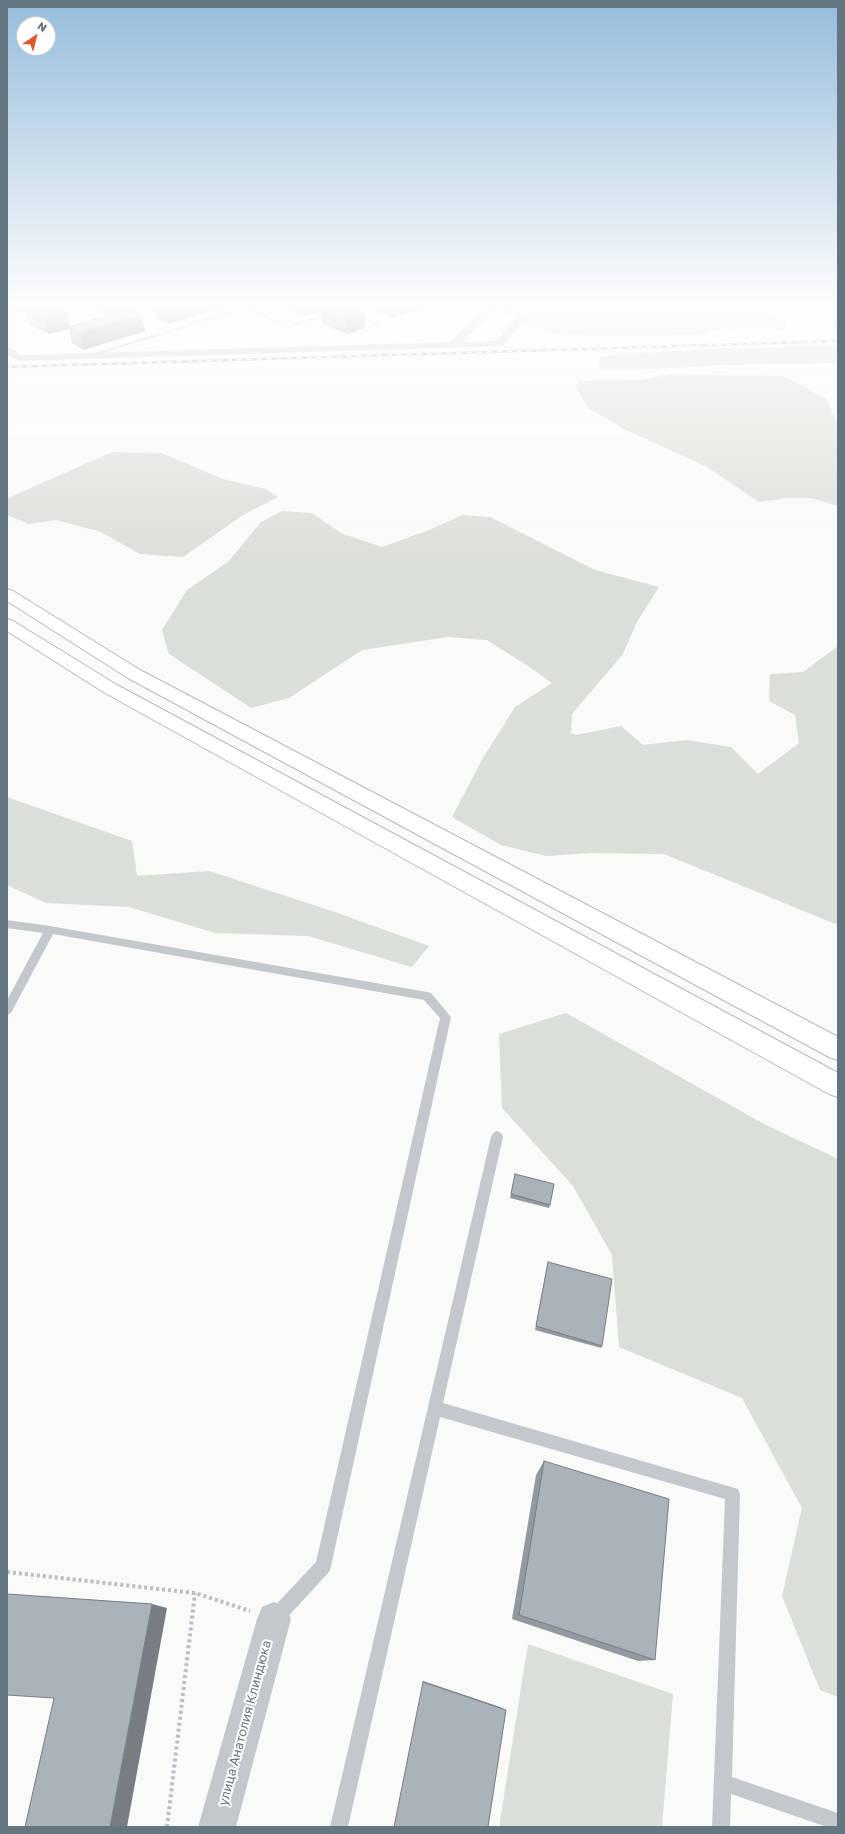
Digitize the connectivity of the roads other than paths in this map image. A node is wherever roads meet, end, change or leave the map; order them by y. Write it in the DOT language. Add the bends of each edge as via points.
graph roads {
  1 [pos="7,594"];
  2 [pos="7,624"];
  3 [pos="7,924"];
  4 [pos="50,930"];
  5 [pos="7,1010"];
  6 [pos="838,1049"];
  7 [pos="838,1086"];
  8 [pos="497,1137"];
  9 [pos="434,1408"];
  10 [pos="274,1619"];
  11 [pos="723,1783"];
  12 [pos="838,1822"];
  13 [pos="217,1827"];
  14 [pos="340,1827"];
  15 [pos="721,1827"];
  1 -- 6 [label="main road" via="134,674"];
  2 -- 7 [label="main road" via="111,689"];
  3 -- 4 [label="lane"];
  4 -- 5 [label="lane"];
  4 -- 10 [label="lane" via="427,996 446,1017 323,1566"];
  8 -- 9 [label="lane"];
  9 -- 11 [label="lane" via="733,1494"];
  9 -- 14 [label="lane"];
  10 -- 13 [label="street, улица Анатолия Клиндюка"];
  11 -- 12 [label="lane"];
  11 -- 15 [label="lane"];
}
